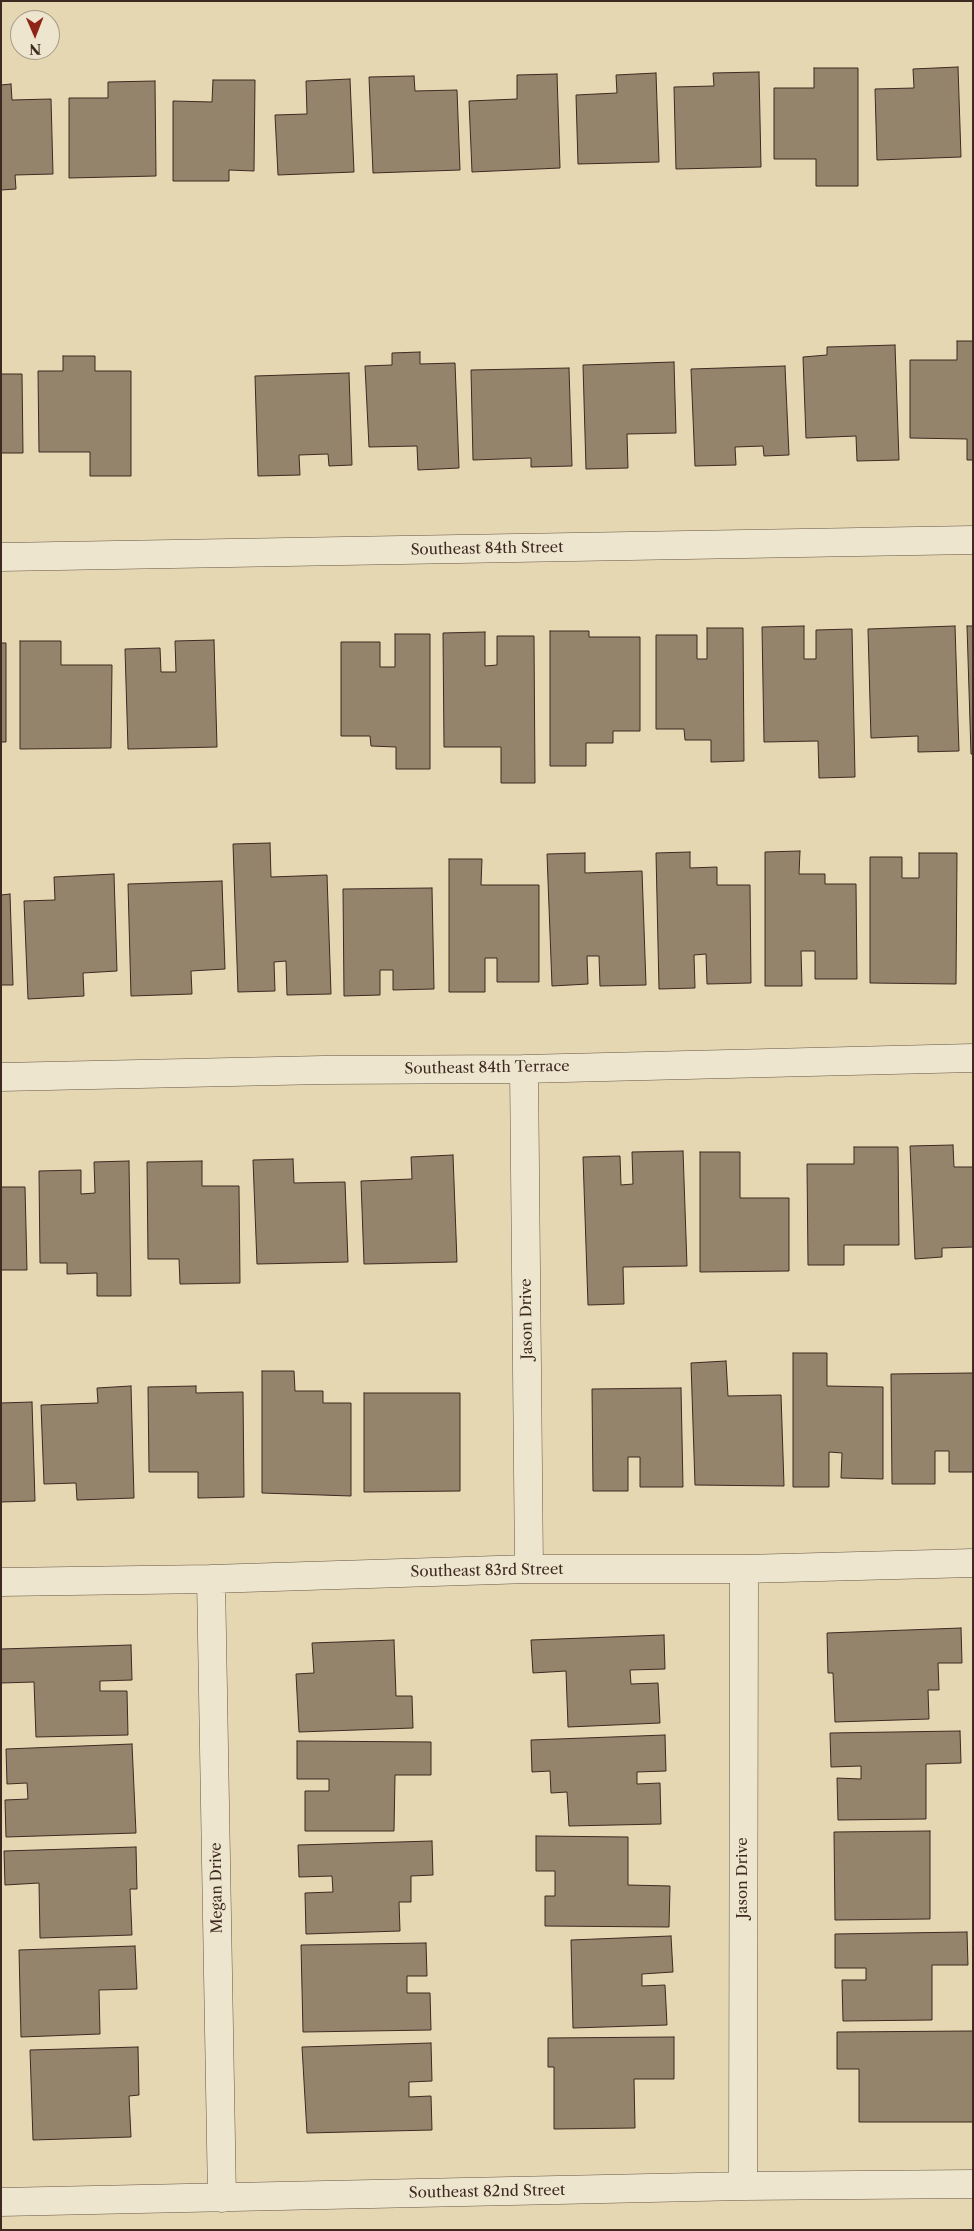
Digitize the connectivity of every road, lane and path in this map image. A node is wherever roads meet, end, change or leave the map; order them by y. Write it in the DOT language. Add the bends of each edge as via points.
graph roads {
  1 [pos="973,540"];
  2 [pos="1,557"];
  3 [pos="973,1058"];
  4 [pos="524,1069"];
  5 [pos="1,1076"];
  6 [pos="973,1563"];
  7 [pos="529,1569"];
  8 [pos="744,1569"];
  9 [pos="212,1579"];
  10 [pos="1,1582"];
  11 [pos="973,2184"];
  12 [pos="743,2186"];
  13 [pos="222,2198"];
  14 [pos="1,2202"];
  1 -- 2 [label="street, Southeast 84th Street"];
  3 -- 4 [label="street, Southeast 84th Terrace"];
  4 -- 5 [label="street, Southeast 84th Terrace"];
  4 -- 7 [label="street, Jason Drive"];
  6 -- 8 [label="street, Southeast 83rd Street"];
  7 -- 8 [label="street, Southeast 83rd Street"];
  7 -- 9 [label="street, Southeast 83rd Street"];
  8 -- 12 [label="street, Jason Drive"];
  9 -- 10 [label="street, Southeast 83rd Street"];
  9 -- 13 [label="street, Megan Drive"];
  11 -- 12 [label="street, Southeast 82nd Street"];
  12 -- 13 [label="street, Southeast 82nd Street"];
  13 -- 14 [label="street, Southeast 82nd Street"];
}
